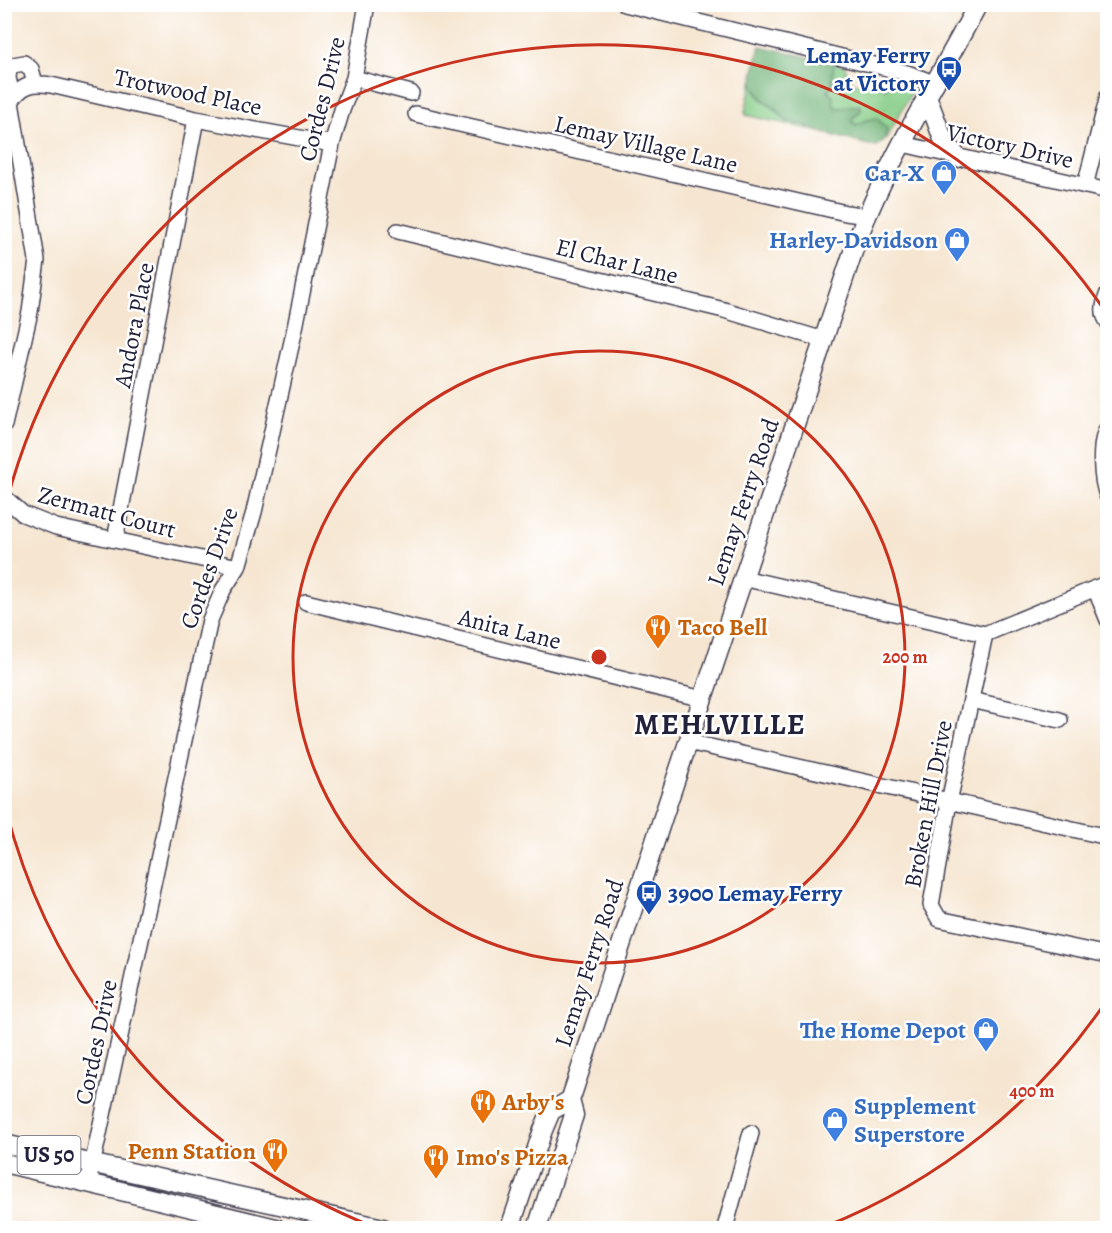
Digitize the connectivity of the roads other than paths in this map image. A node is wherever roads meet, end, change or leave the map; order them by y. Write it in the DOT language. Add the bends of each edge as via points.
graph roads {
  1 [pos="367,4"];
  2 [pos="625,4"];
  3 [pos="978,4"];
  4 [pos="354,78"];
  5 [pos="932,92"];
  6 [pos="411,93"];
  7 [pos="1107,96"];
  8 [pos="416,114"];
  9 [pos="196,119"];
  10 [pos="332,144"];
  11 [pos="903,144"];
  12 [pos="958,158"];
  13 [pos="1085,186"];
  14 [pos="1107,191"];
  15 [pos="867,216"];
  16 [pos="398,231"];
  17 [pos="1107,293"];
  18 [pos="1107,322"];
  19 [pos="824,340"];
  20 [pos="4,425"];
  21 [pos="1107,427"];
  22 [pos="4,497"];
  23 [pos="1107,498"];
  24 [pos="115,540"];
  25 [pos="238,567"];
  26 [pos="743,578"];
  27 [pos="1101,585"];
  28 [pos="306,602"];
  29 [pos="1107,620"];
  30 [pos="985,633"];
  31 [pos="703,699"];
  32 [pos="971,700"];
  33 [pos="1060,720"];
  34 [pos="688,742"];
  35 [pos="950,802"];
  36 [pos="1107,837"];
  37 [pos="1107,956"];
  38 [pos="570,1100"];
  39 [pos="751,1133"];
  40 [pos="4,1144"];
  41 [pos="4,1163"];
  42 [pos="93,1164"];
  43 [pos="89,1183"];
  44 [pos="508,1225"];
  45 [pos="276,1228"];
  46 [pos="383,1228"];
  47 [pos="538,1228"];
  48 [pos="725,1228"];
  1 -- 4 [label="street, Cordes Drive"];
  2 -- 5 [label="street" via="907,73"];
  3 -- 5 [label="main road, Lemay Ferry Road"];
  4 -- 6 [label="street"];
  4 -- 10 [label="street, Cordes Drive"];
  5 -- 11 [label="main road, Lemay Ferry Road"];
  5 -- 12 [label="main road" via="943,139"];
  7 -- 13 [label="street"];
  8 -- 15 [label="street, Lemay Village Lane"];
  9 -- 10 [label="street, Trotwood Place"];
  9 -- 20 [label="street, Trotwood Place" via="51,85 23,90 11,102 37,260 30,312"];
  9 -- 24 [label="street, Andora Place"];
  10 -- 25 [label="street, Cordes Drive" via="295,328"];
  11 -- 12 [label="street, Victory Drive"];
  11 -- 15 [label="main road, Lemay Ferry Road"];
  12 -- 13 [label="street, Victory Drive"];
  13 -- 14 [label="street, Victory Drive"];
  15 -- 19 [label="main road, Lemay Ferry Road"];
  16 -- 19 [label="street, El Char Lane" via="724,310"];
  17 -- 18 [label="street"];
  19 -- 26 [label="main road, Lemay Ferry Road"];
  21 -- 23 [label="street" via="1102,453"];
  22 -- 24 [label="street, Zermatt Court" via="23,514 57,527"];
  24 -- 25 [label="street, Zermatt Court"];
  25 -- 42 [label="street, Cordes Drive" via="210,620"];
  26 -- 30 [label="street"];
  26 -- 31 [label="main road, Lemay Ferry Road"];
  27 -- 29 [label="street"];
  27 -- 30 [label="street"];
  28 -- 31 [label="street, Anita Lane"];
  30 -- 32 [label="street, Broken Hill Drive"];
  31 -- 34 [label="main road, Lemay Ferry Road"];
  32 -- 33 [label="street"];
  32 -- 35 [label="street, Broken Hill Drive"];
  34 -- 35 [label="street"];
  34 -- 38 [label="main road, Lemay Ferry Road"];
  35 -- 36 [label="street"];
  35 -- 37 [label="street, Broken Hill Drive" via="931,905 939,919"];
  38 -- 44 [label="main road" via="551,1112"];
  38 -- 47 [label="main road, Lemay Ferry Road" via="574,1115"];
  39 -- 48 [label="street"];
  40 -- 42 [label="main road, US 50"];
  41 -- 43 [label="main road, US 50"];
  42 -- 43 [label="street, Cordes Drive"];
  42 -- 46 [label="main road, US 50"];
  43 -- 45 [label="main road, US 50"];
}
